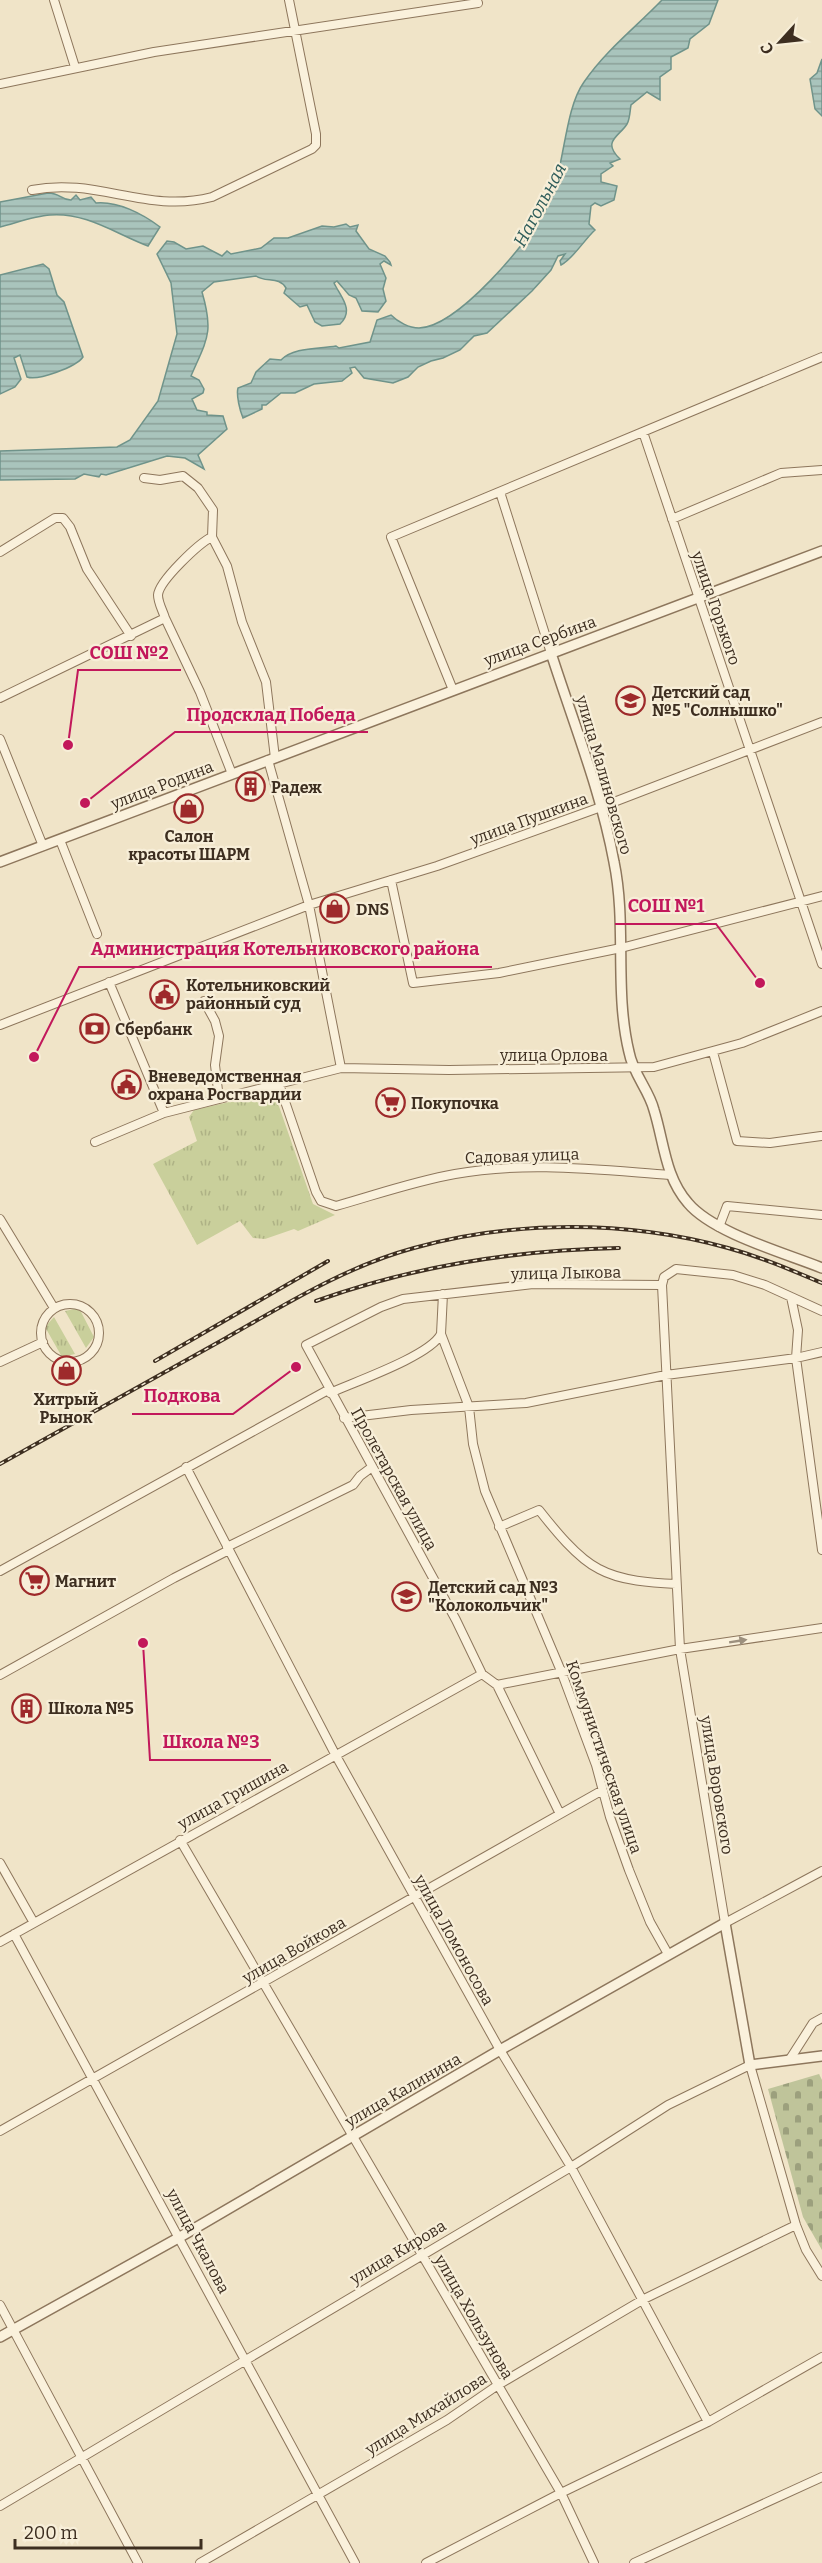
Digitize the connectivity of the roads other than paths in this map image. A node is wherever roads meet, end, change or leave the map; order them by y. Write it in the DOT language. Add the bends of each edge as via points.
graph roads {
  1 [pos="54,0"];
  2 [pos="289,0"];
  3 [pos="478,3"];
  4 [pos="294,31"];
  5 [pos="75,67"];
  6 [pos="0,84"];
  7 [pos="32,190"];
  8 [pos="822,357"];
  9 [pos="643,432"];
  10 [pos="822,470"];
  11 [pos="144,478"];
  12 [pos="500,492"];
  13 [pos="672,519"];
  14 [pos="212,537"];
  15 [pos="822,551"];
  16 [pos="0,552"];
  17 [pos="698,598"];
  18 [pos="165,618"];
  19 [pos="131,636"];
  20 [pos="551,653"];
  21 [pos="453,690"];
  22 [pos="0,698"];
  23 [pos="822,722"];
  24 [pos="0,739"];
  25 [pos="751,749"];
  26 [pos="272,759"];
  27 [pos="232,774"];
  28 [pos="601,807"];
  29 [pos="60,840"];
  30 [pos="43,846"];
  31 [pos="0,862"];
  32 [pos="392,880"];
  33 [pos="822,896"];
  34 [pos="801,901"];
  35 [pos="309,905"];
  36 [pos="97,934"];
  37 [pos="621,948"];
  38 [pos="822,964"];
  39 [pos="109,982"];
  40 [pos="204,1001"];
  41 [pos="822,1011"];
  42 [pos="0,1025"];
  43 [pos="713,1052"];
  44 [pos="341,1068"];
  45 [pos="633,1068"];
  46 [pos="279,1084"];
  47 [pos="219,1099"];
  48 [pos="164,1113"];
  49 [pos="821,1136"];
  50 [pos="95,1142"];
  51 [pos="670,1175"];
  52 [pos="822,1215"];
  53 [pos="0,1219"];
  54 [pos="719,1227"];
  55 [pos="822,1268"];
  56 [pos="662,1285"];
  57 [pos="443,1294"];
  58 [pos="791,1297"];
  59 [pos="54,1308"];
  60 [pos="822,1311"];
  61 [pos="441,1334"];
  62 [pos="43,1342"];
  63 [pos="306,1345"];
  64 [pos="822,1352"];
  65 [pos="796,1358"];
  66 [pos="0,1362"];
  67 [pos="666,1375"];
  68 [pos="329,1391"];
  69 [pos="470,1407"];
  70 [pos="344,1418"];
  71 [pos="186,1467"];
  72 [pos="372,1467"];
  73 [pos="499,1527"];
  74 [pos="228,1549"];
  75 [pos="822,1550"];
  76 [pos="0,1571"];
  77 [pos="676,1584"];
  78 [pos="822,1628"];
  79 [pos="680,1649"];
  80 [pos="561,1671"];
  81 [pos="482,1674"];
  82 [pos="0,1675"];
  83 [pos="497,1685"];
  84 [pos="335,1754"];
  85 [pos="601,1791"];
  86 [pos="560,1814"];
  87 [pos="180,1840"];
  88 [pos="0,1863"];
  89 [pos="822,1871"];
  90 [pos="414,1897"];
  91 [pos="34,1923"];
  92 [pos="725,1923"];
  93 [pos="14,1934"];
  94 [pos="0,1942"];
  95 [pos="668,1954"];
  96 [pos="265,1983"];
  97 [pos="822,2018"];
  98 [pos="500,2050"];
  99 [pos="822,2056"];
  100 [pos="790,2059"];
  101 [pos="750,2065"];
  102 [pos="94,2079"];
  103 [pos="0,2131"];
  104 [pos="352,2137"];
  105 [pos="572,2167"];
  106 [pos="796,2225"];
  107 [pos="180,2237"];
  108 [pos="423,2255"];
  109 [pos="822,2276"];
  110 [pos="644,2299"];
  111 [pos="0,2305"];
  112 [pos="14,2331"];
  113 [pos="0,2337"];
  114 [pos="822,2357"];
  115 [pos="246,2360"];
  116 [pos="498,2385"];
  117 [pos="708,2422"];
  118 [pos="81,2459"];
  119 [pos="822,2477"];
  120 [pos="561,2493"];
  121 [pos="319,2494"];
  122 [pos="0,2506"];
  123 [pos="138,2563"];
  124 [pos="200,2563"];
  125 [pos="355,2563"];
  126 [pos="426,2563"];
  127 [pos="594,2563"];
  128 [pos="634,2563"];
  1 -- 5 [label="street"];
  2 -- 4 [label="street"];
  3 -- 4 [label="street"];
  4 -- 5 [label="street"];
  4 -- 7 [label="street" via="316,134 312,149 198,201 157,203 76,187"];
  5 -- 6 [label="street"];
  8 -- 9 [label="street"];
  9 -- 12 [label="street"];
  9 -- 13 [label="street, улица Горького"];
  10 -- 13 [label="street" via="781,473"];
  11 -- 14 [label="street" via="160,480 177,475 191,481 213,510"];
  12 -- 20 [label="street, улица Малиновского"];
  12 -- 21 [label="street" via="391,537"];
  13 -- 17 [label="street, улица Горького"];
  14 -- 18 [label="street" via="183,561 160,588 158,598"];
  14 -- 26 [label="street" via="227,566 242,622 266,682"];
  15 -- 17 [label="street, улица Сербина"];
  16 -- 19 [label="street" via="55,518 63,518 87,569"];
  17 -- 20 [label="street, улица Сербина"];
  17 -- 25 [label="street, улица Горького"];
  18 -- 19 [label="street"];
  18 -- 27 [label="street"];
  19 -- 22 [label="street"];
  20 -- 21 [label="street, улица Сербина"];
  20 -- 28 [label="street, улица Малиновского"];
  21 -- 26 [label="street, улица Сербина"];
  23 -- 25 [label="street, улица Пушкина"];
  24 -- 30 [label="street"];
  25 -- 28 [label="street, улица Пушкина"];
  25 -- 34 [label="street, улица Горького"];
  26 -- 27 [label="street, улица Родина"];
  26 -- 35 [label="street"];
  27 -- 29 [label="street, улица Родина"];
  28 -- 32 [label="street, улица Пушкина"];
  28 -- 37 [label="street, улица Малиновского" via="619,890"];
  29 -- 30 [label="street, улица Родина"];
  29 -- 36 [label="street"];
  30 -- 31 [label="street, улица Родина"];
  32 -- 35 [label="street, улица Пушкина"];
  32 -- 37 [label="street" via="413,983 499,973"];
  33 -- 34 [label="street"];
  34 -- 37 [label="street"];
  34 -- 38 [label="street, улица Горького"];
  35 -- 39 [label="street, улица Пушкина"];
  35 -- 44 [label="street"];
  37 -- 45 [label="street, улица Малиновского" via="621,1003"];
  39 -- 42 [label="street, улица Пушкина"];
  39 -- 48 [label="street"];
  40 -- 47 [label="street" via="219,1036 215,1065"];
  41 -- 43 [label="street, улица Орлова"];
  43 -- 45 [label="street, улица Орлова" via="674,1063"];
  43 -- 49 [label="street" via="737,1141 770,1143"];
  44 -- 45 [label="street, улица Орлова"];
  44 -- 46 [label="street, улица Орлова"];
  45 -- 51 [label="street, улица Малиновского" via="654,1108"];
  46 -- 47 [label="street, улица Орлова"];
  46 -- 51 [label="street, Садовая улица" via="316,1192 321,1201 336,1206 455,1174 508,1168"];
  47 -- 48 [label="street, улица Орлова"];
  48 -- 50 [label="street, улица Орлова"];
  51 -- 54 [label="street" via="688,1204"];
  52 -- 54 [label="street" via="727,1206"];
  53 -- 59 [label="street"];
  54 -- 55 [label="street"];
  56 -- 57 [label="street, улица Лыкова" via="533,1284"];
  56 -- 58 [label="street" via="664,1277 676,1269 733,1275"];
  56 -- 67 [label="street, улица Воровского"];
  57 -- 61 [label="street, Коммунистическая улица"];
  57 -- 63 [label="street, улица Лыкова" via="397,1301"];
  58 -- 60 [label="street"];
  58 -- 65 [label="street" via="798,1330"];
  59 -- 62 [label="street" via="44,1321"];
  59 -- 62 [label="street" via="75,1304 88,1310 97,1320 98,1341 87,1357 75,1362 55,1358"];
  61 -- 68 [label="street" via="432,1344 387,1369"];
  61 -- 69 [label="street, Коммунистическая улица"];
  62 -- 66 [label="street"];
  63 -- 68 [label="street, Пролетарская улица"];
  64 -- 65 [label="street"];
  65 -- 67 [label="street"];
  65 -- 75 [label="street"];
  67 -- 69 [label="street" via="526,1403"];
  67 -- 77 [label="street, улица Воровского"];
  68 -- 70 [label="street, Пролетарская улица"];
  68 -- 71 [label="street"];
  69 -- 70 [label="street"];
  69 -- 73 [label="street, Коммунистическая улица" via="480,1475"];
  70 -- 72 [label="street, Пролетарская улица"];
  71 -- 74 [label="street, улица Ломоносова"];
  71 -- 76 [label="street"];
  72 -- 74 [label="street" via="353,1485"];
  72 -- 81 [label="street, Пролетарская улица"];
  73 -- 77 [label="street" via="539,1510 562,1538 599,1570 634,1580"];
  73 -- 80 [label="street, Коммунистическая улица"];
  74 -- 82 [label="street"];
  74 -- 84 [label="street, улица Ломоносова"];
  77 -- 79 [label="street, улица Воровского"];
  79 -- 78 [label="street, one-way"];
  79 -- 80 [label="street"];
  79 -- 92 [label="street, улица Воровского"];
  80 -- 83 [label="street"];
  80 -- 85 [label="street, Коммунистическая улица" via="596,1766"];
  81 -- 83 [label="street, Пролетарская улица"];
  81 -- 84 [label="street, улица Гришина"];
  83 -- 86 [label="street, Пролетарская улица"];
  84 -- 87 [label="street, улица Гришина"];
  84 -- 90 [label="street, улица Ломоносова"];
  85 -- 86 [label="street, улица Войкова"];
  85 -- 95 [label="street, Коммунистическая улица" via="644,1906"];
  86 -- 90 [label="street, улица Войкова"];
  87 -- 91 [label="street, улица Гришина"];
  87 -- 96 [label="street, улица Хользунова"];
  88 -- 91 [label="street"];
  89 -- 92 [label="street, улица Калинина"];
  90 -- 96 [label="street, улица Войкова"];
  90 -- 98 [label="street, улица Ломоносова"];
  91 -- 93 [label="street, улица Гришина"];
  92 -- 95 [label="street, улица Калинина"];
  92 -- 101 [label="street, улица Воровского"];
  93 -- 94 [label="street, улица Гришина"];
  93 -- 102 [label="street, улица Чкалова"];
  95 -- 98 [label="street, улица Калинина"];
  96 -- 102 [label="street, улица Войкова"];
  96 -- 104 [label="street, улица Хользунова"];
  97 -- 100 [label="street" via="813,2023"];
  98 -- 104 [label="street, улица Калинина"];
  98 -- 105 [label="street, улица Ломоносова"];
  99 -- 100 [label="street, улица Кирова"];
  100 -- 101 [label="street, улица Кирова"];
  101 -- 105 [label="street, улица Кирова" via="668,2105"];
  101 -- 106 [label="street, улица Воровского"];
  102 -- 103 [label="street, улица Войкова"];
  102 -- 107 [label="street, улица Чкалова"];
  104 -- 107 [label="street, улица Калинина"];
  104 -- 108 [label="street, улица Хользунова"];
  105 -- 108 [label="street, улица Кирова"];
  105 -- 110 [label="street, улица Ломоносова"];
  106 -- 109 [label="street, улица Воровского"];
  106 -- 110 [label="street, улица Михайлова"];
  107 -- 112 [label="street, улица Калинина"];
  107 -- 115 [label="street, улица Чкалова"];
  108 -- 115 [label="street, улица Кирова"];
  108 -- 116 [label="street, улица Хользунова"];
  110 -- 116 [label="street, улица Михайлова"];
  110 -- 117 [label="street, улица Ломоносова"];
  111 -- 112 [label="street"];
  112 -- 113 [label="street, улица Калинина"];
  112 -- 118 [label="street"];
  114 -- 117 [label="street"];
  115 -- 118 [label="street, улица Кирова"];
  115 -- 121 [label="street, улица Чкалова"];
  116 -- 120 [label="street, улица Хользунова"];
  116 -- 121 [label="street, улица Михайлова" via="447,2420"];
  117 -- 120 [label="street"];
  118 -- 122 [label="street, улица Кирова"];
  118 -- 123 [label="street"];
  119 -- 128 [label="street"];
  120 -- 126 [label="street"];
  120 -- 127 [label="street, улица Хользунова"];
  121 -- 124 [label="street, улица Михайлова"];
  121 -- 125 [label="street, улица Чкалова"];
}
